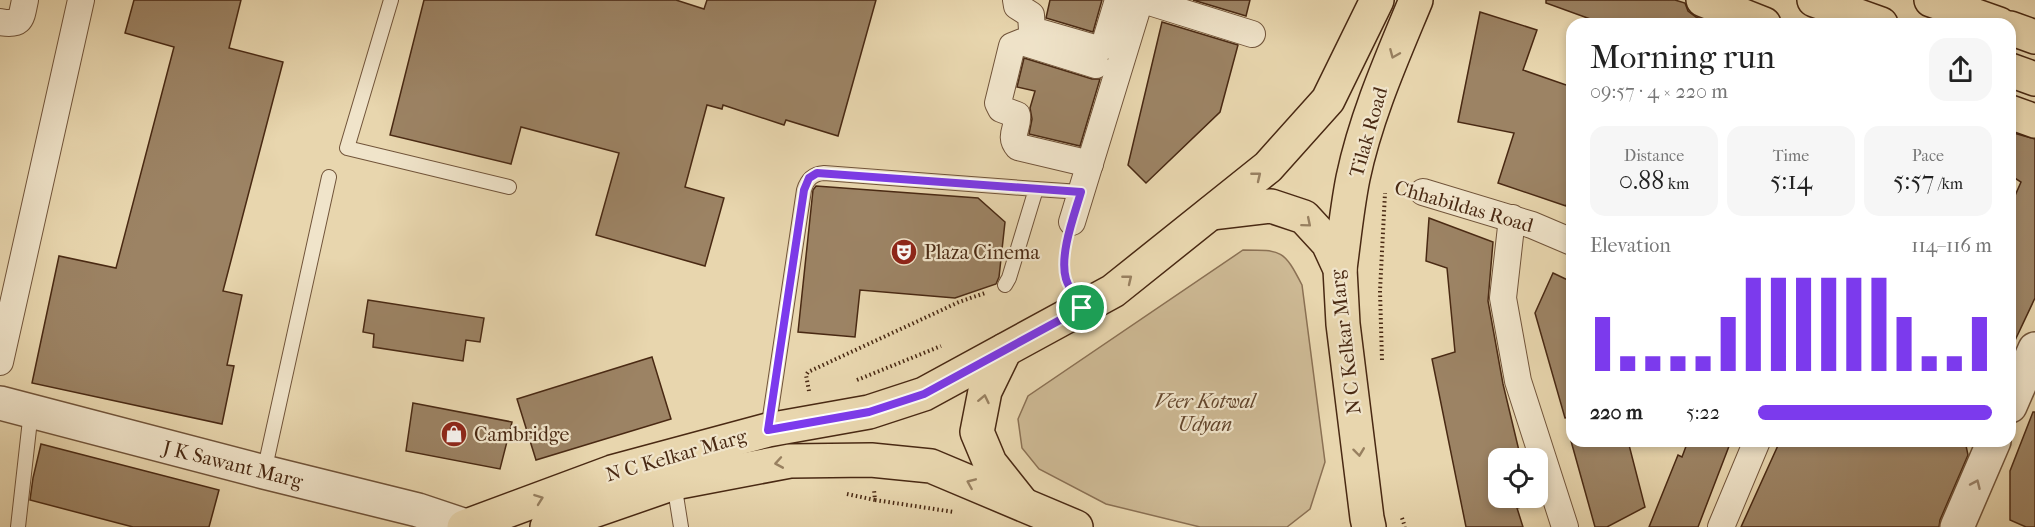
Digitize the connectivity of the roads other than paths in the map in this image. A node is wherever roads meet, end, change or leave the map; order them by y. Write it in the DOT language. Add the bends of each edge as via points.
graph roads {
  1 [pos="26,0"];
  2 [pos="81,0"];
  3 [pos="391,0"];
  4 [pos="1016,0"];
  5 [pos="1118,0"];
  6 [pos="1142,0"];
  7 [pos="1377,0"];
  8 [pos="1416,0"];
  9 [pos="1703,0"];
  10 [pos="1814,0"];
  11 [pos="1931,0"];
  12 [pos="1749,18"];
  13 [pos="1864,18"];
  14 [pos="1982,18"];
  15 [pos="0,22"];
  16 [pos="2016,30"];
  17 [pos="1252,34"];
  18 [pos="2035,37"];
  19 [pos="1096,65"];
  20 [pos="2016,72"];
  21 [pos="2035,79"];
  22 [pos="2016,114"];
  23 [pos="2035,121"];
  24 [pos="1090,164"];
  25 [pos="329,177"];
  26 [pos="509,187"];
  27 [pos="1036,189"];
  28 [pos="1081,192"];
  29 [pos="1423,192"];
  30 [pos="1211,213"];
  31 [pos="1512,218"];
  32 [pos="1072,222"];
  33 [pos="1566,239"];
  34 [pos="1340,269"];
  35 [pos="1005,285"];
  36 [pos="2035,349"];
  37 [pos="1005,350"];
  38 [pos="0,362"];
  39 [pos="2016,392"];
  40 [pos="0,403"];
  41 [pos="31,411"];
  42 [pos="770,418"];
  43 [pos="1754,447"];
  44 [pos="1991,447"];
  45 [pos="264,472"];
  46 [pos="674,483"];
  47 [pos="1024,506"];
  48 [pos="1367,524"];
  49 [pos="466,526"];
  50 [pos="18,527"];
  51 [pos="548,527"];
  52 [pos="681,527"];
  53 [pos="1076,527"];
  54 [pos="1565,527"];
  55 [pos="1721,527"];
  56 [pos="1957,527"];
  1 -- 15 [label="street" via="19,21"];
  2 -- 38 [label="street"];
  3 -- 26 [label="lane" via="347,148"];
  4 -- 5 [label="street" via="1017,6 1031,15 1032,30 1098,49 1104,46"];
  6 -- 17 [label="street"];
  6 -- 24 [label="street"];
  30 -- 7 [label="main road, one-way" via="1268,167 1328,100"];
  8 -- 34 [label="main road, Tilak Road, one-way" via="1378,92 1354,177"];
  9 -- 12 [label="main road"];
  10 -- 13 [label="main road"];
  11 -- 14 [label="main road"];
  16 -- 18 [label="main road"];
  19 -- 24 [label="street" via="1017,43 1012,46 998,104 1017,115 1013,137 1017,147"];
  20 -- 21 [label="main road"];
  22 -- 23 [label="main road"];
  24 -- 28 [label="street"];
  25 -- 45 [label="lane"];
  27 -- 28 [label="lane"];
  27 -- 35 [label="lane"];
  27 -- 42 [label="lane" via="824,173 809,178 804,190"];
  28 -- 32 [label="street"];
  29 -- 31 [label="street, Chhabildas Road"];
  30 -- 34 [label="main road, N C Kelkar Marg, one-way" via="1270,206 1304,218 1328,243"];
  37 -- 30 [label="main road, N C Kelkar Marg, one-way" via="1113,291"];
  31 -- 33 [label="street, Chhabildas Road"];
  31 -- 54 [label="street" via="1503,298 1518,381"];
  34 -- 48 [label="main road, N C Kelkar Marg, one-way"];
  36 -- 39 [label="street"];
  37 -- 42 [label="main road, N C Kelkar Marg" via="924,394 869,412"];
  47 -- 37 [label="main road, one-way" via="990,463 977,432 985,391"];
  40 -- 41 [label="street, J K Sawant Marg"];
  41 -- 45 [label="street, J K Sawant Marg"];
  41 -- 50 [label="lane"];
  49 -- 42 [label="main road, N C Kelkar Marg, one-way"];
  43 -- 55 [label="street"];
  56 -- 44 [label="street, one-way"];
  45 -- 49 [label="street, J K Sawant Marg" via="418,510"];
  47 -- 46 [label="main road, N C Kelkar Marg, one-way" via="931,466 871,460 790,462"];
  46 -- 51 [label="main road, N C Kelkar Marg"];
  46 -- 52 [label="lane"];
  47 -- 53 [label="main road, N C Kelkar Marg"];
}
